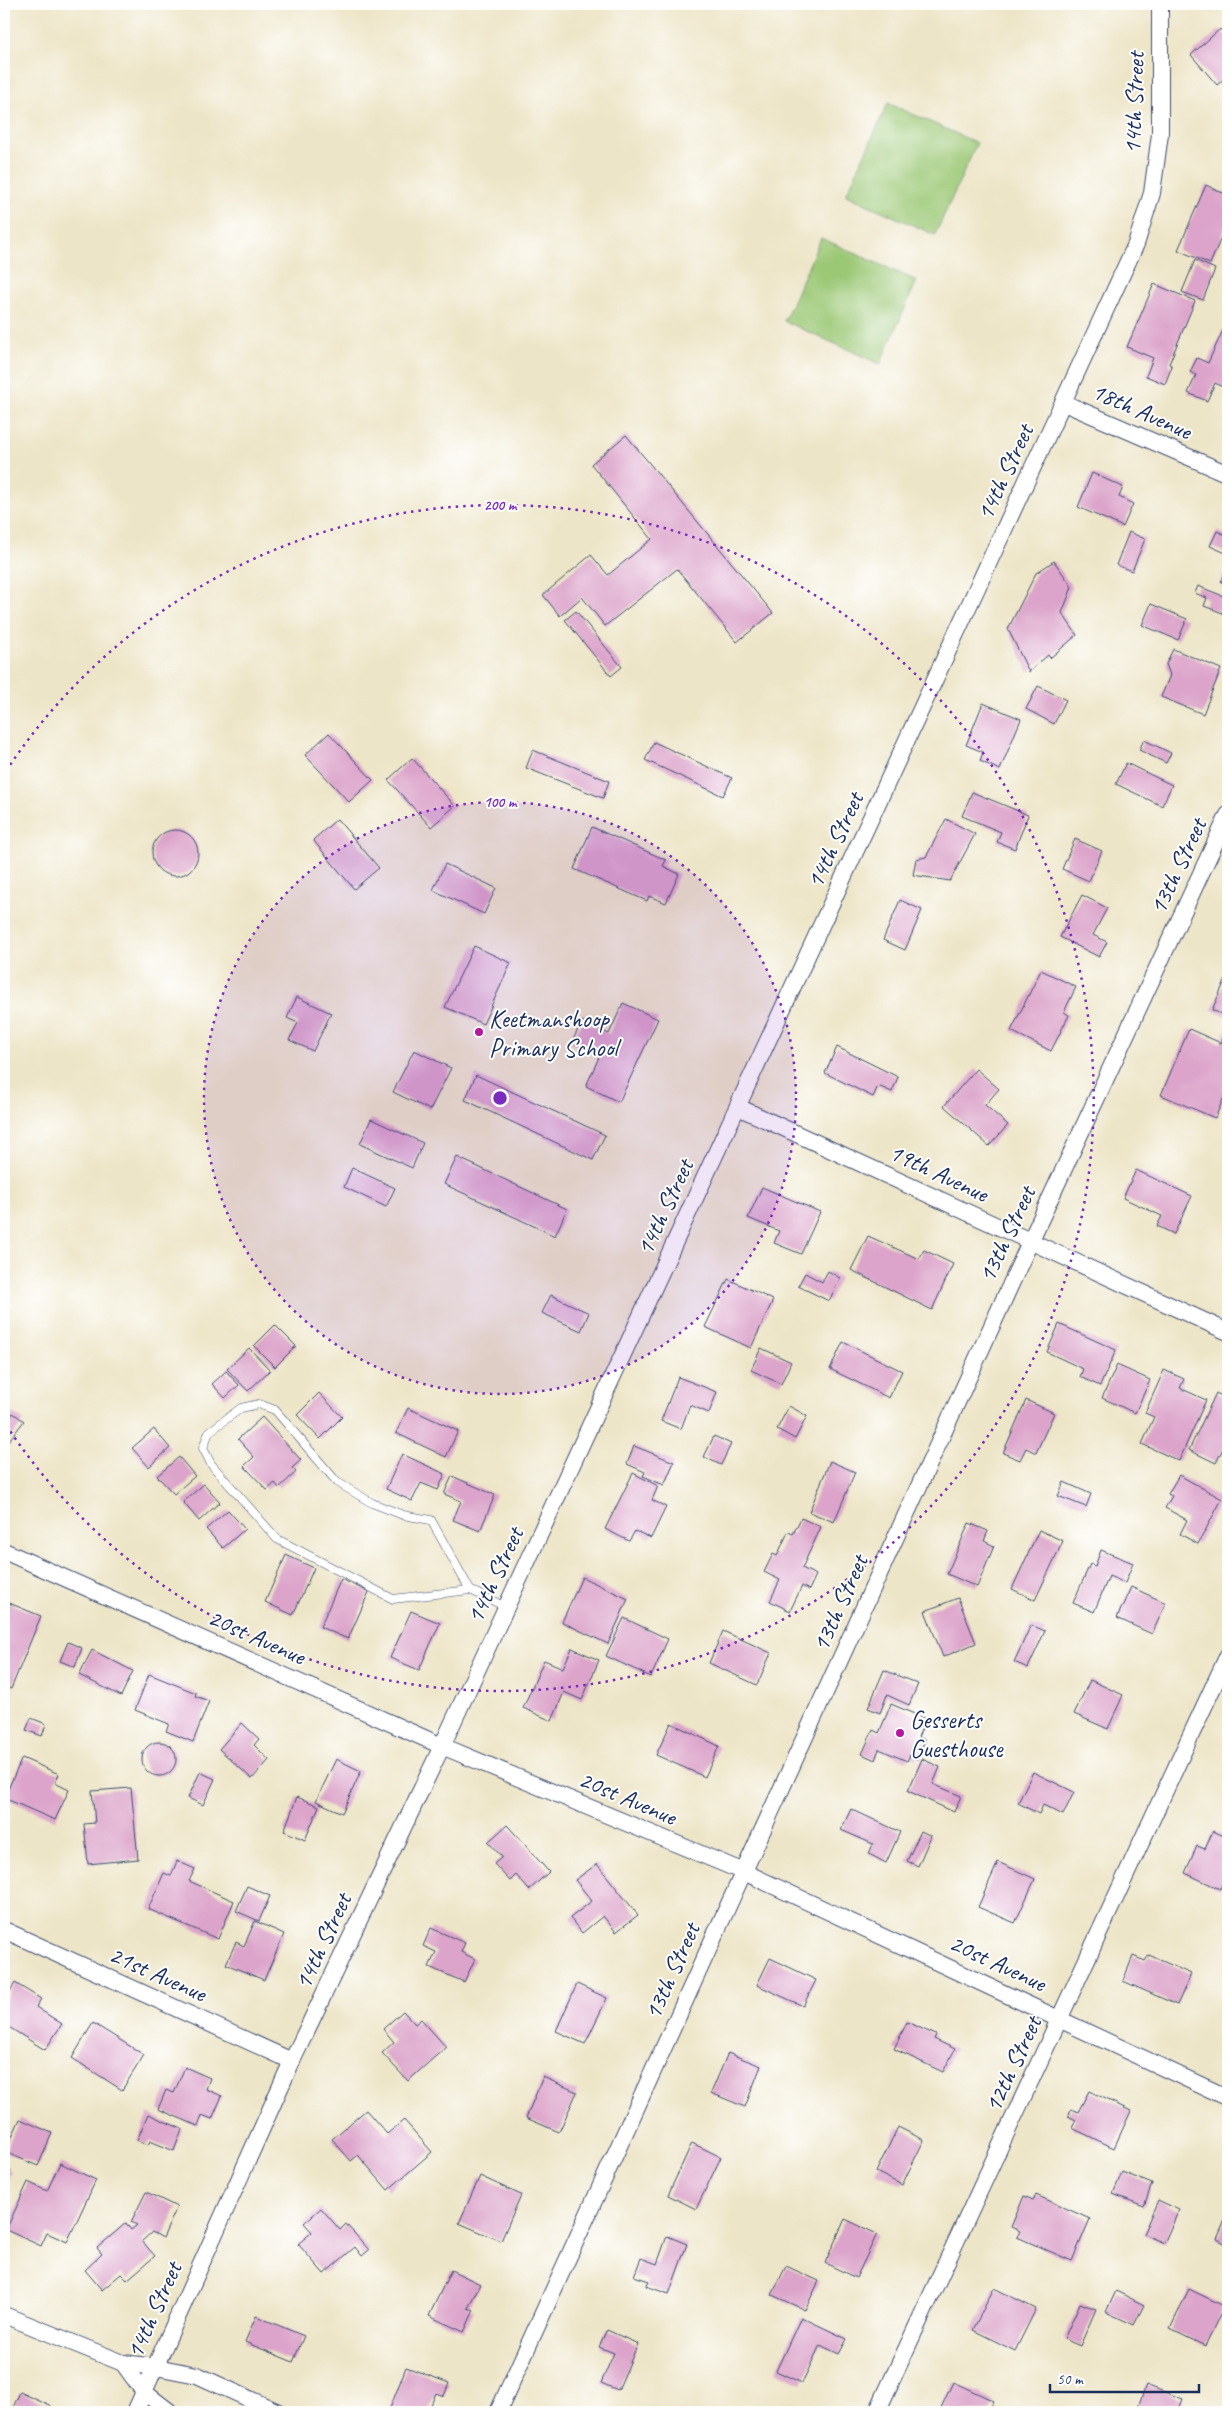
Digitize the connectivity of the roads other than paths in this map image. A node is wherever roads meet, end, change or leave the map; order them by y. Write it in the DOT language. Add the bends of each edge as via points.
graph roads {
  1 [pos="1160,4"];
  2 [pos="1064,403"];
  3 [pos="1228,474"];
  4 [pos="1228,815"];
  5 [pos="738,1107"];
  6 [pos="1030,1242"];
  7 [pos="1228,1332"];
  8 [pos="4,1551"];
  9 [pos="470,1590"];
  10 [pos="506,1607"];
  11 [pos="1228,1655"];
  12 [pos="442,1746"];
  13 [pos="744,1872"];
  14 [pos="4,1930"];
  15 [pos="1061,2018"];
  16 [pos="292,2061"];
  17 [pos="1228,2098"];
  18 [pos="4,2315"];
  19 [pos="123,2364"];
  20 [pos="156,2367"];
  21 [pos="144,2392"];
  22 [pos="135,2412"];
  23 [pos="170,2412"];
  24 [pos="278,2412"];
  25 [pos="498,2412"];
  26 [pos="877,2412"];
  1 -- 2 [label="street, 14th Street" via="1160,134 1152,193 1136,244"];
  2 -- 3 [label="street, 18th Avenue"];
  2 -- 5 [label="street, 14th Street"];
  4 -- 6 [label="street, 13th Street"];
  5 -- 6 [label="street, 19th Avenue"];
  5 -- 10 [label="street, 14th Street"];
  6 -- 7 [label="street, 19th Avenue"];
  6 -- 13 [label="street, 13th Street"];
  8 -- 12 [label="street, 20st Avenue"];
  9 -- 9 [label="lane" via="393,1599 277,1539 211,1464 203,1448 209,1432 241,1408 259,1404 275,1410 337,1482 372,1503 402,1515 431,1520"];
  9 -- 10 [label="lane"];
  10 -- 12 [label="street, 14th Street"];
  11 -- 15 [label="street, 12th Street"];
  12 -- 13 [label="street, 20st Avenue"];
  12 -- 16 [label="street, 14th Street"];
  13 -- 15 [label="street, 20st Avenue"];
  13 -- 25 [label="street, 13th Street"];
  14 -- 16 [label="street, 21st Avenue"];
  15 -- 17 [label="street, 20st Avenue"];
  15 -- 26 [label="street, 12th Street"];
  16 -- 20 [label="street, 14th Street"];
  18 -- 19 [label="street"];
  19 -- 20 [label="street"];
  19 -- 21 [label="street"];
  20 -- 21 [label="street, 14th Street"];
  20 -- 24 [label="street" via="197,2375"];
  21 -- 22 [label="street, 14th Street"];
  21 -- 23 [label="street"];
}
